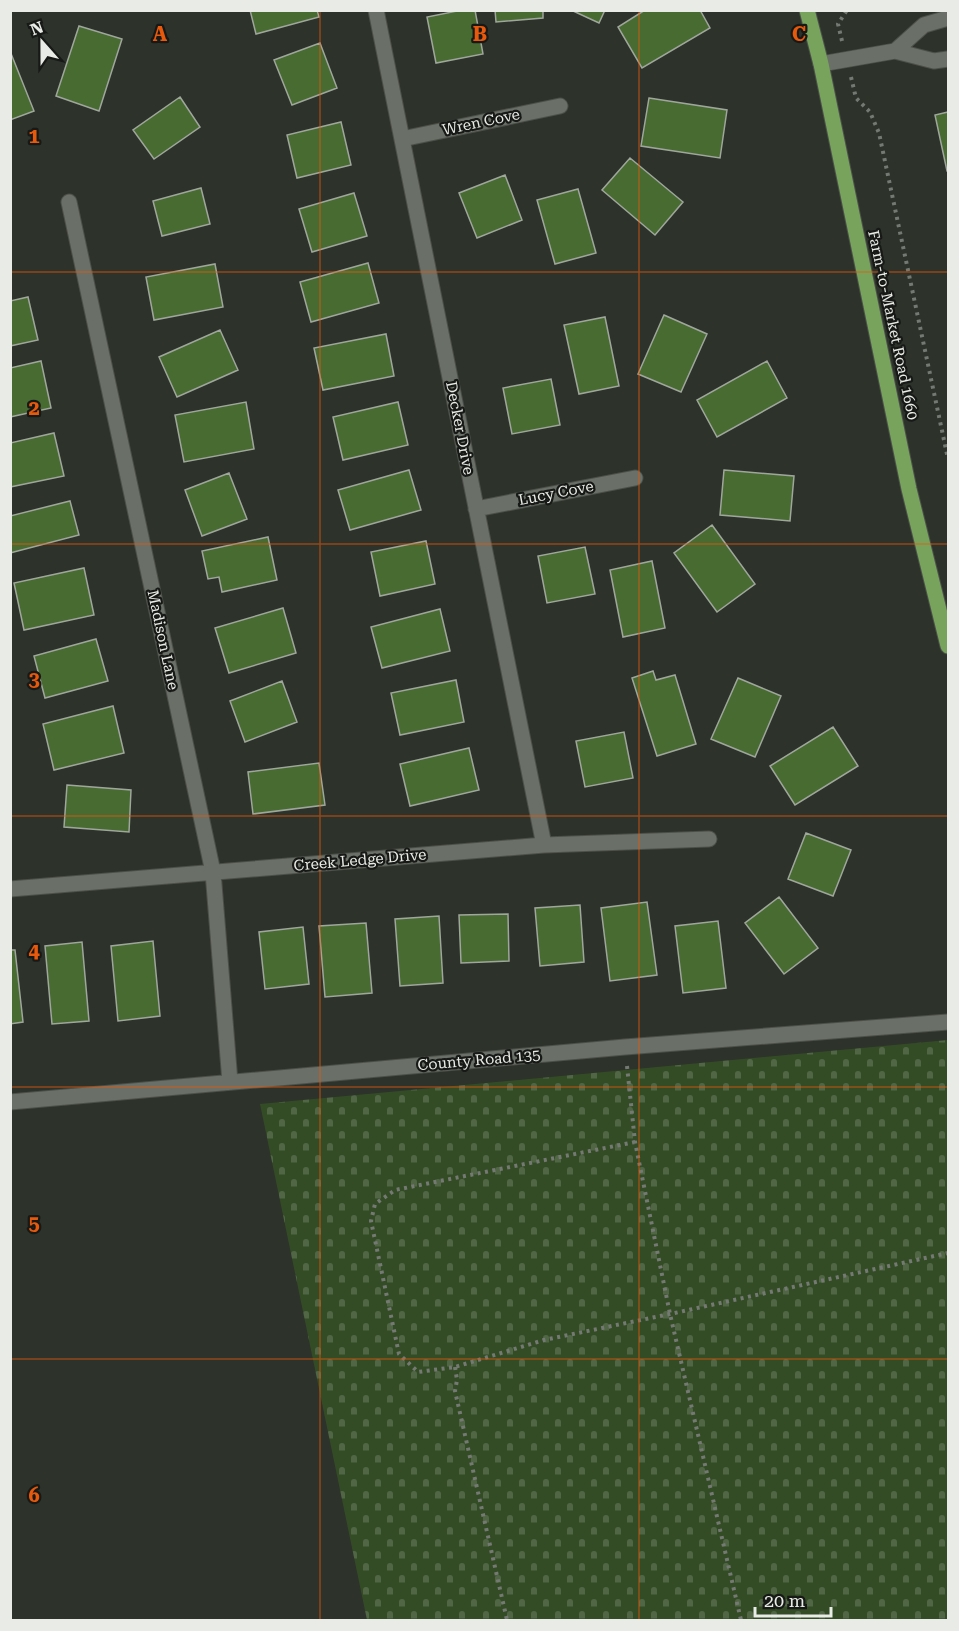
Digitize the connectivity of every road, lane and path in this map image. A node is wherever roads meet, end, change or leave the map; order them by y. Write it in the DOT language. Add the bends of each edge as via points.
graph roads {
  1 [pos="376,10"];
  2 [pos="807,10"];
  3 [pos="847,10"];
  4 [pos="948,18"];
  5 [pos="838,24"];
  6 [pos="895,51"];
  7 [pos="948,59"];
  8 [pos="821,64"];
  9 [pos="856,98"];
  10 [pos="560,106"];
  11 [pos="402,139"];
  12 [pos="69,202"];
  13 [pos="948,459"];
  14 [pos="635,478"];
  15 [pos="476,509"];
  16 [pos="948,646"];
  17 [pos="709,839"];
  18 [pos="543,844"];
  19 [pos="213,872"];
  20 [pos="10,889"];
  21 [pos="948,1022"];
  22 [pos="625,1047"];
  23 [pos="230,1082"];
  24 [pos="10,1102"];
  25 [pos="635,1142"];
  26 [pos="948,1253"];
  27 [pos="670,1314"];
  28 [pos="455,1367"];
  29 [pos="507,1620"];
  30 [pos="741,1620"];
  1 -- 11 [label="street, Decker Drive"];
  2 -- 8 [label="main road, Farm-to-Market Road 1660"];
  3 -- 5 [label="path"];
  4 -- 6 [label="street" via="924,26"];
  6 -- 7 [label="street" via="933,61"];
  6 -- 8 [label="street"];
  8 -- 16 [label="main road, Farm-to-Market Road 1660" via="909,489"];
  9 -- 13 [label="path" via="870,112 879,133"];
  10 -- 11 [label="street, Wren Cove"];
  11 -- 15 [label="street, Decker Drive"];
  12 -- 19 [label="street, Madison Lane"];
  14 -- 15 [label="street, Lucy Cove"];
  15 -- 18 [label="street, Decker Drive"];
  17 -- 18 [label="street, Creek Ledge Drive"];
  18 -- 19 [label="street, Creek Ledge Drive"];
  19 -- 20 [label="street, Creek Ledge Drive"];
  19 -- 23 [label="street, Madison Lane"];
  21 -- 22 [label="street, County Road 135"];
  22 -- 23 [label="street, County Road 135"];
  22 -- 25 [label="path"];
  23 -- 24 [label="street, County Road 135"];
  25 -- 27 [label="path"];
  25 -- 28 [label="path" via="395,1190 375,1204 371,1221 399,1354 418,1372"];
  26 -- 27 [label="path"];
  27 -- 28 [label="path" via="544,1340"];
  27 -- 30 [label="path"];
  28 -- 29 [label="path" via="454,1391"];
}
